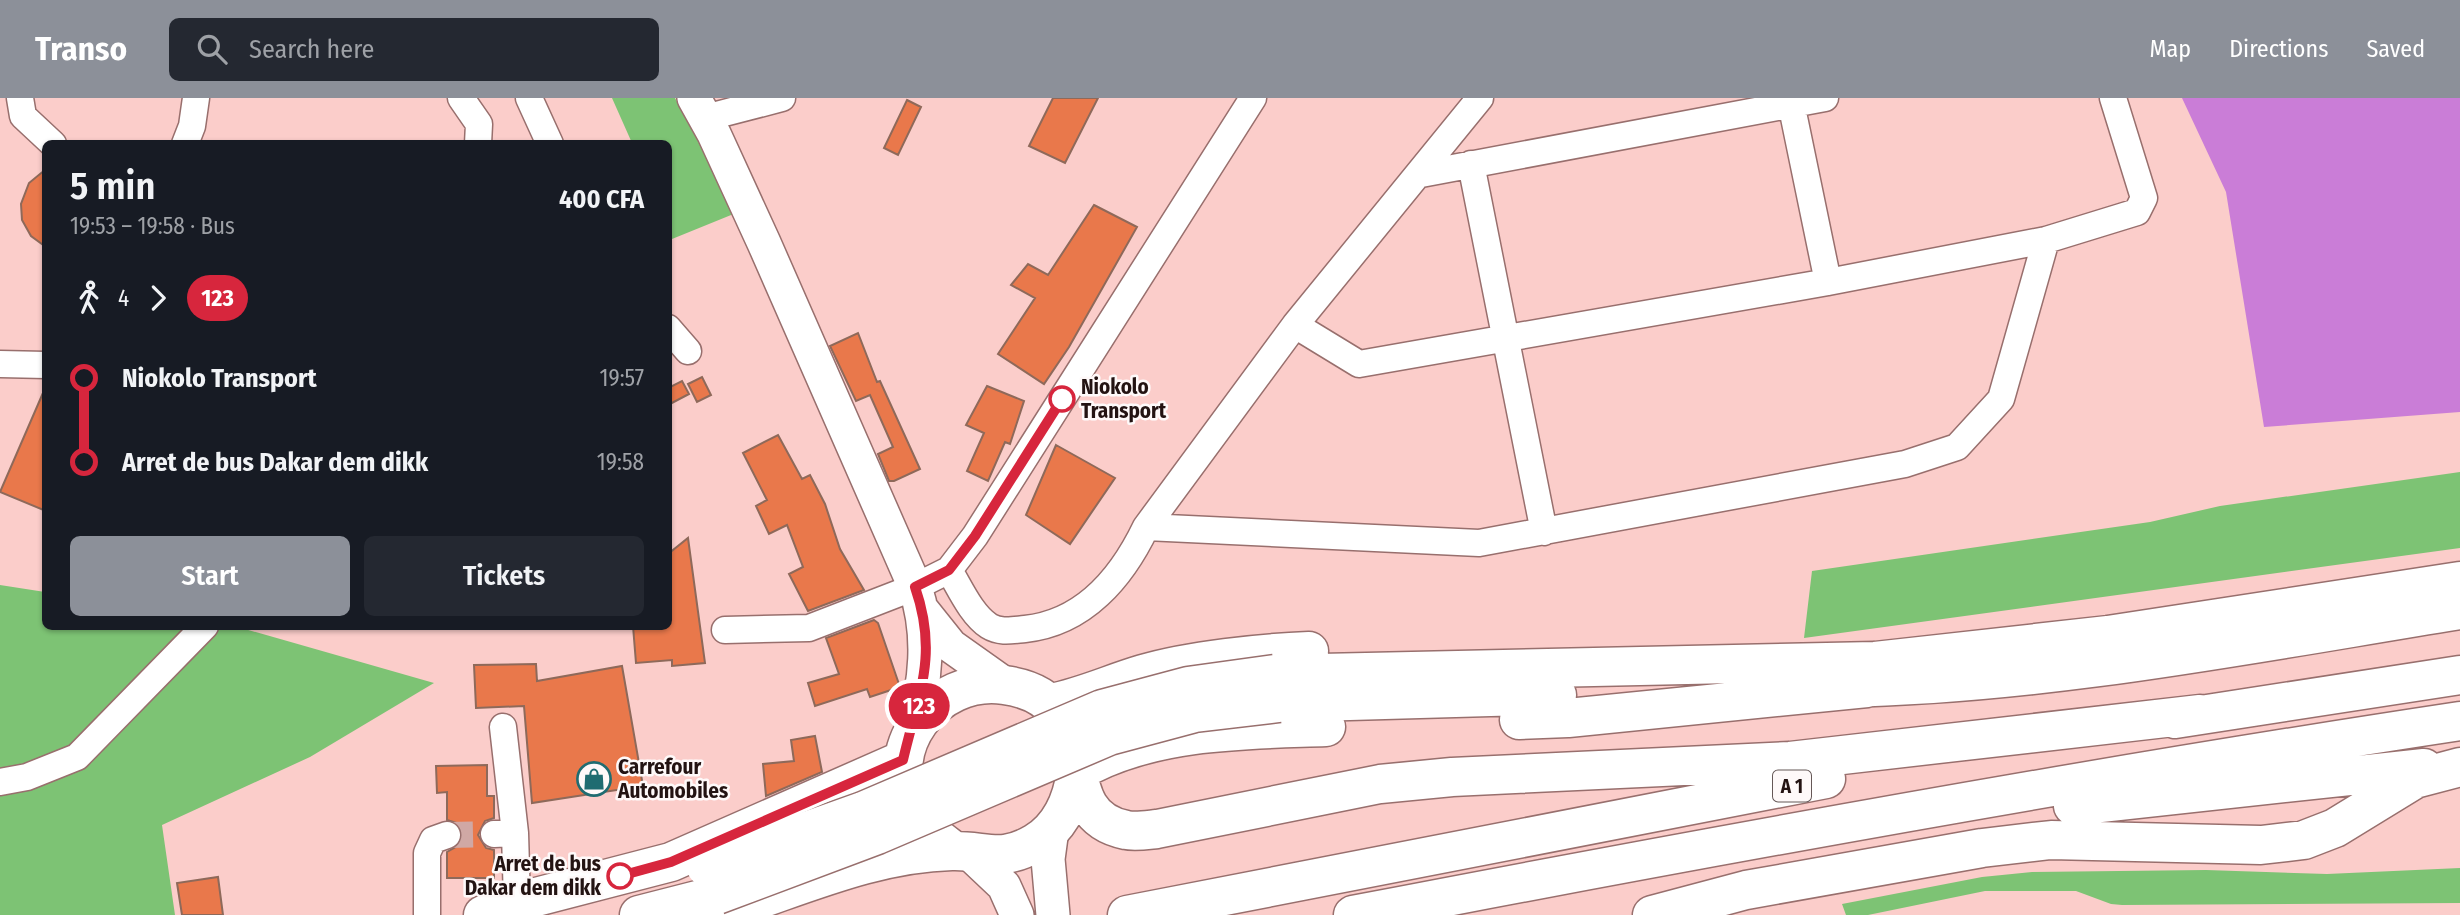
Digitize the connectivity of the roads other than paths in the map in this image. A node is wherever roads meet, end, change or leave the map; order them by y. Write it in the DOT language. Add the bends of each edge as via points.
graph roads {
  1 [pos="20,98"];
  2 [pos="196,98"];
  3 [pos="461,98"];
  4 [pos="528,98"];
  5 [pos="782,98"];
  6 [pos="1254,98"];
  7 [pos="1480,98"];
  8 [pos="1825,98"];
  9 [pos="2113,98"];
  10 [pos="1790,101"];
  11 [pos="699,108"];
  12 [pos="49,140"];
  13 [pos="187,140"];
  14 [pos="478,140"];
  15 [pos="548,140"];
  16 [pos="1471,164"];
  17 [pos="1421,174"];
  18 [pos="2046,240"];
  19 [pos="1828,282"];
  20 [pos="1295,325"];
  21 [pos="672,333"];
  22 [pos="1505,337"];
  23 [pos="688,351"];
  24 [pos="0,364"];
  25 [pos="42,365"];
  26 [pos="1146,527"];
  27 [pos="1544,532"];
  28 [pos="949,570"];
  29 [pos="2460,581"];
  30 [pos="919,599"];
  31 [pos="2460,610"];
  32 [pos="201,630"];
  33 [pos="725,630"];
  34 [pos="1872,674"];
  35 [pos="2460,675"];
  36 [pos="1006,685"];
  37 [pos="1051,703"];
  38 [pos="2200,715"];
  39 [pos="2460,721"];
  40 [pos="503,727"];
  41 [pos="908,746"];
  42 [pos="2460,766"];
  43 [pos="1076,772"];
  44 [pos="0,782"];
  45 [pos="1052,829"];
  46 [pos="447,835"];
  47 [pos="1761,836"];
  48 [pos="961,852"];
  49 [pos="711,892"];
  50 [pos="510,911"];
  51 [pos="427,915"];
  52 [pos="639,915"];
  53 [pos="1017,915"];
  54 [pos="1053,915"];
  55 [pos="1127,915"];
  56 [pos="1353,915"];
  57 [pos="1652,915"];
  1 -- 12 [label="street" via="23,116"];
  2 -- 13 [label="street"];
  3 -- 14 [label="street" via="479,124"];
  4 -- 15 [label="street"];
  5 -- 11 [label="street"];
  6 -- 28 [label="street"];
  7 -- 17 [label="street"];
  8 -- 10 [label="street"];
  9 -- 18 [label="street" via="2144,198 2142,206 2137,212"];
  10 -- 16 [label="street"];
  10 -- 19 [label="street"];
  11 -- 30 [label="main road" via="764,243"];
  16 -- 17 [label="street"];
  16 -- 22 [label="street"];
  17 -- 20 [label="street"];
  18 -- 19 [label="street"];
  18 -- 27 [label="street" via="2001,399 1957,447 1906,464"];
  19 -- 22 [label="street"];
  20 -- 22 [label="street" via="1359,364"];
  20 -- 26 [label="street"];
  21 -- 23 [label="street"];
  22 -- 27 [label="street"];
  24 -- 25 [label="street"];
  26 -- 27 [label="street" via="1479,543"];
  26 -- 28 [label="street" via="1135,551 1098,598 1063,621 1031,628 996,630 986,624"];
  28 -- 30 [label="street"];
  29 -- 34 [label="highway"];
  30 -- 33 [label="street" via="810,628"];
  30 -- 36 [label="main road" via="951,646"];
  30 -- 41 [label="main road" via="925,681"];
  31 -- 34 [label="highway" via="1999,680"];
  32 -- 44 [label="street" via="77,757 27,777"];
  34 -- 37 [label="highway" via="1413,648 1269,652 1145,673"];
  34 -- 43 [label="highway" via="1568,718 1197,734 1111,754"];
  34 -- 49 [label="highway, bridge" via="1277,689 1109,736 877,835"];
  35 -- 38 [label="highway, A 1"];
  36 -- 37 [label="highway"];
  36 -- 41 [label="highway" via="969,686 951,692 922,715"];
  37 -- 43 [label="highway" via="1064,720"];
  38 -- 43 [label="highway" via="1790,761 1380,784 1157,829 1127,830 1097,817 1088,807"];
  38 -- 55 [label="highway, A 1" via="1822,780"];
  39 -- 47 [label="highway, A 1"];
  40 -- 50 [label="street"];
  41 -- 48 [label="highway" via="905,788 915,814 933,835"];
  41 -- 50 [label="highway" via="671,862"];
  42 -- 47 [label="highway"];
  42 -- 57 [label="highway" via="2416,779 2335,828 2304,840 2261,845 2051,840 1996,846 1746,890"];
  43 -- 45 [label="highway" via="1065,813"];
  45 -- 48 [label="highway" via="1017,851 997,856"];
  45 -- 54 [label="main road" via="1048,859"];
  46 -- 51 [label="street" via="433,840 427,853"];
  47 -- 56 [label="highway, A 1"];
  48 -- 49 [label="highway" via="876,859"];
  48 -- 53 [label="main road" via="1004,886"];
  49 -- 50 [label="highway"];
  49 -- 52 [label="highway"];
}
